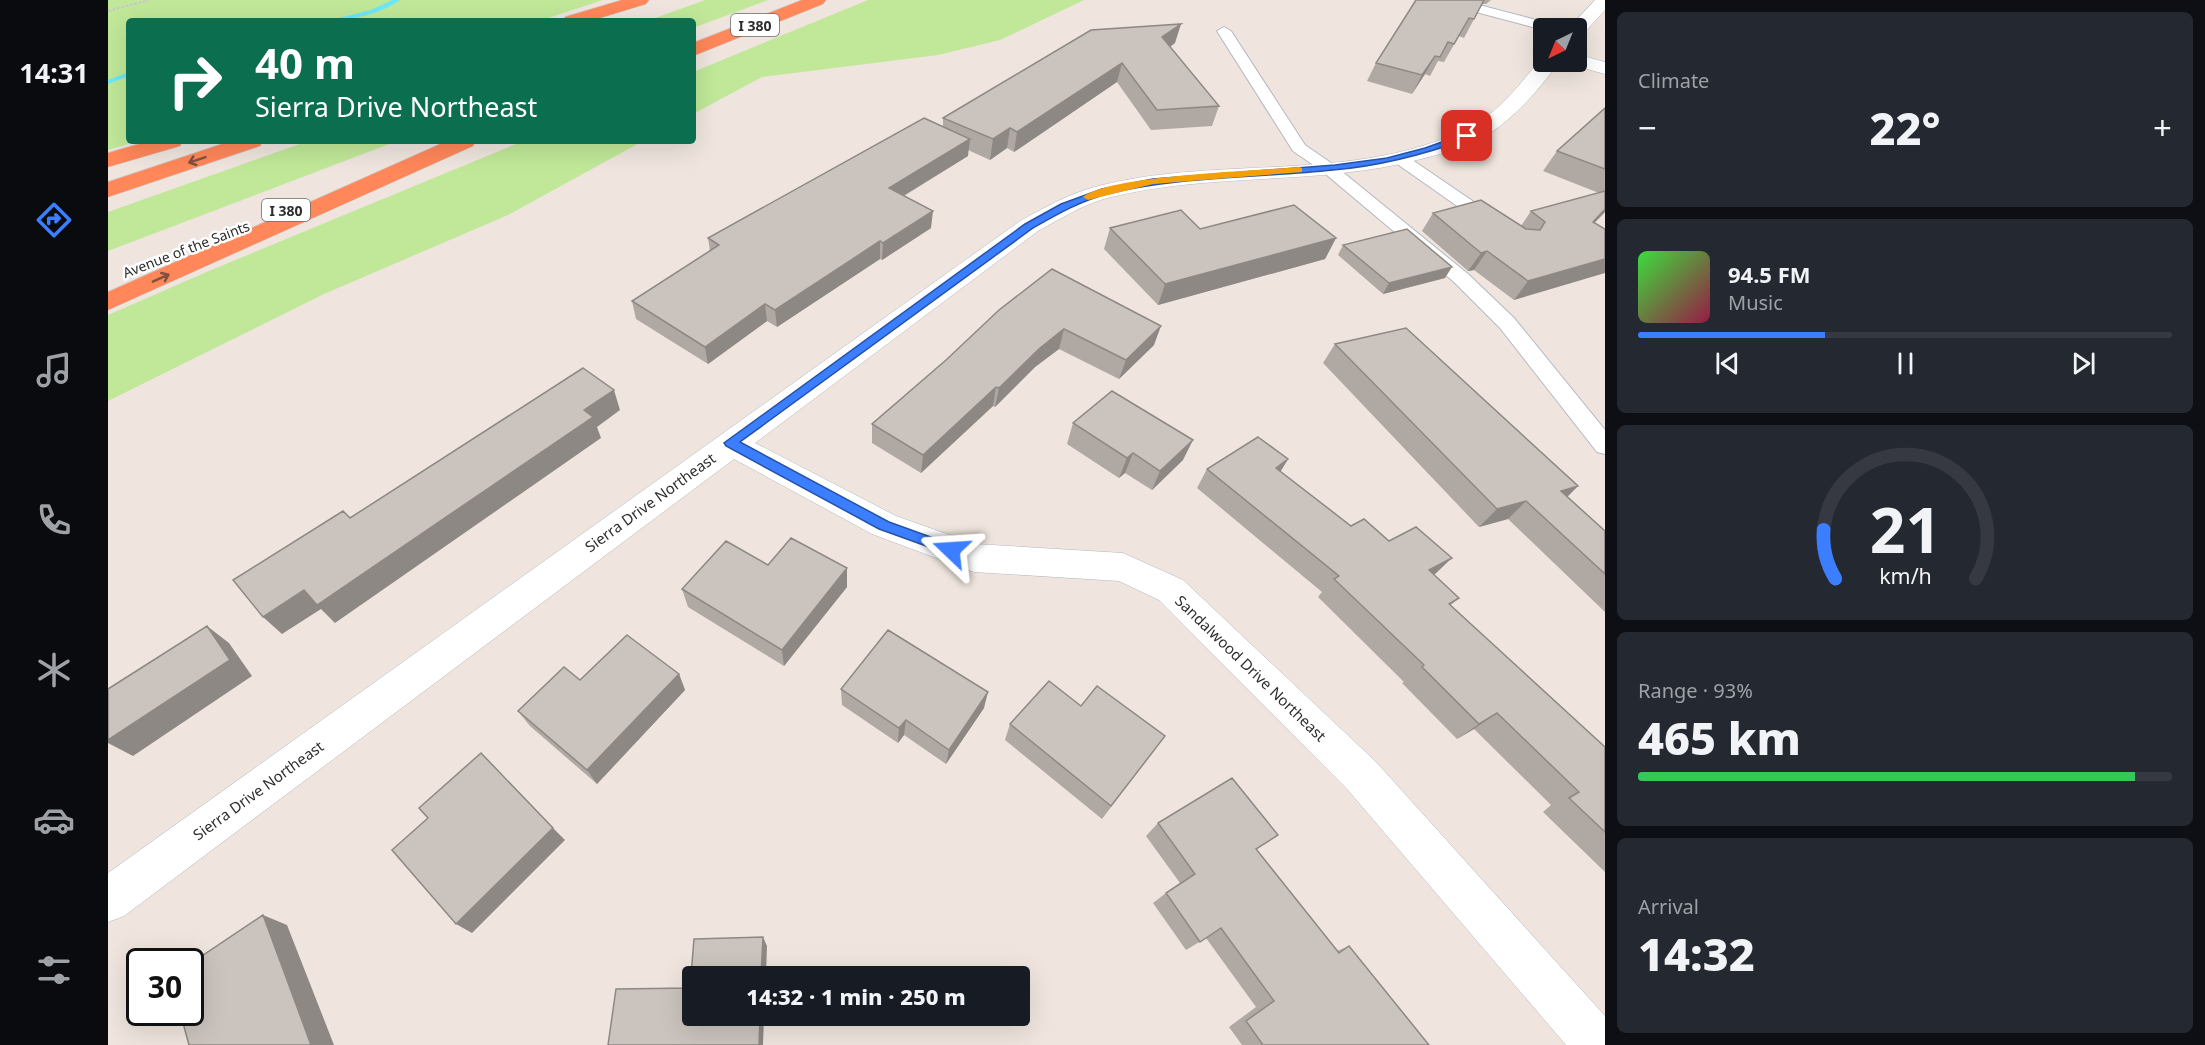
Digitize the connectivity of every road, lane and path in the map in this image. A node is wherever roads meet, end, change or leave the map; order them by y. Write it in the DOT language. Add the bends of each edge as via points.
graph roads {
  1 [pos="149,0"];
  2 [pos="640,0"];
  3 [pos="658,0"];
  4 [pos="817,0"];
  5 [pos="1446,0"];
  6 [pos="1605,0"];
  7 [pos="108,11"];
  8 [pos="581,18"];
  9 [pos="607,18"];
  10 [pos="1587,20"];
  11 [pos="1533,23"];
  12 [pos="1224,31"];
  13 [pos="696,49"];
  14 [pos="1587,63"];
  15 [pos="1605,68"];
  16 [pos="1540,72"];
  17 [pos="162,144"];
  18 [pos="243,144"];
  19 [pos="457,144"];
  20 [pos="458,144"];
  21 [pos="1399,158"];
  22 [pos="108,160"];
  23 [pos="1328,168"];
  24 [pos="108,190"];
  25 [pos="1510,235"];
  26 [pos="108,279"];
  27 [pos="108,302"];
  28 [pos="730,443"];
  29 [pos="1605,446"];
  30 [pos="108,900"];
  31 [pos="1598,1045"];
  1 -- 7 [label="path"];
  2 -- 8 [label="highway"];
  3 -- 9 [label="highway"];
  4 -- 13 [label="highway, I 380"];
  5 -- 11 [label="lane"];
  6 -- 10 [label="street"];
  12 -- 23 [label="lane" via="1299,148"];
  14 -- 15 [label="street"];
  16 -- 21 [label="street, Sierra Drive Northeast" via="1499,116 1479,131"];
  17 -- 22 [label="highway"];
  18 -- 24 [label="highway, one-way"];
  19 -- 26 [label="highway, Avenue of the Saints / I 380"];
  27 -- 20 [label="highway, one-way"];
  21 -- 23 [label="street, Sierra Drive Northeast"];
  21 -- 25 [label="lane"];
  23 -- 28 [label="street, Sierra Drive Northeast" via="1153,182 1102,192 1064,206 1029,226"];
  23 -- 29 [label="lane" via="1461,278 1507,323"];
  28 -- 30 [label="street, Sierra Drive Northeast"];
  28 -- 31 [label="street, Sandalwood Drive Northeast" via="884,525 974,558 1123,567 1171,590 1362,776"];
}
